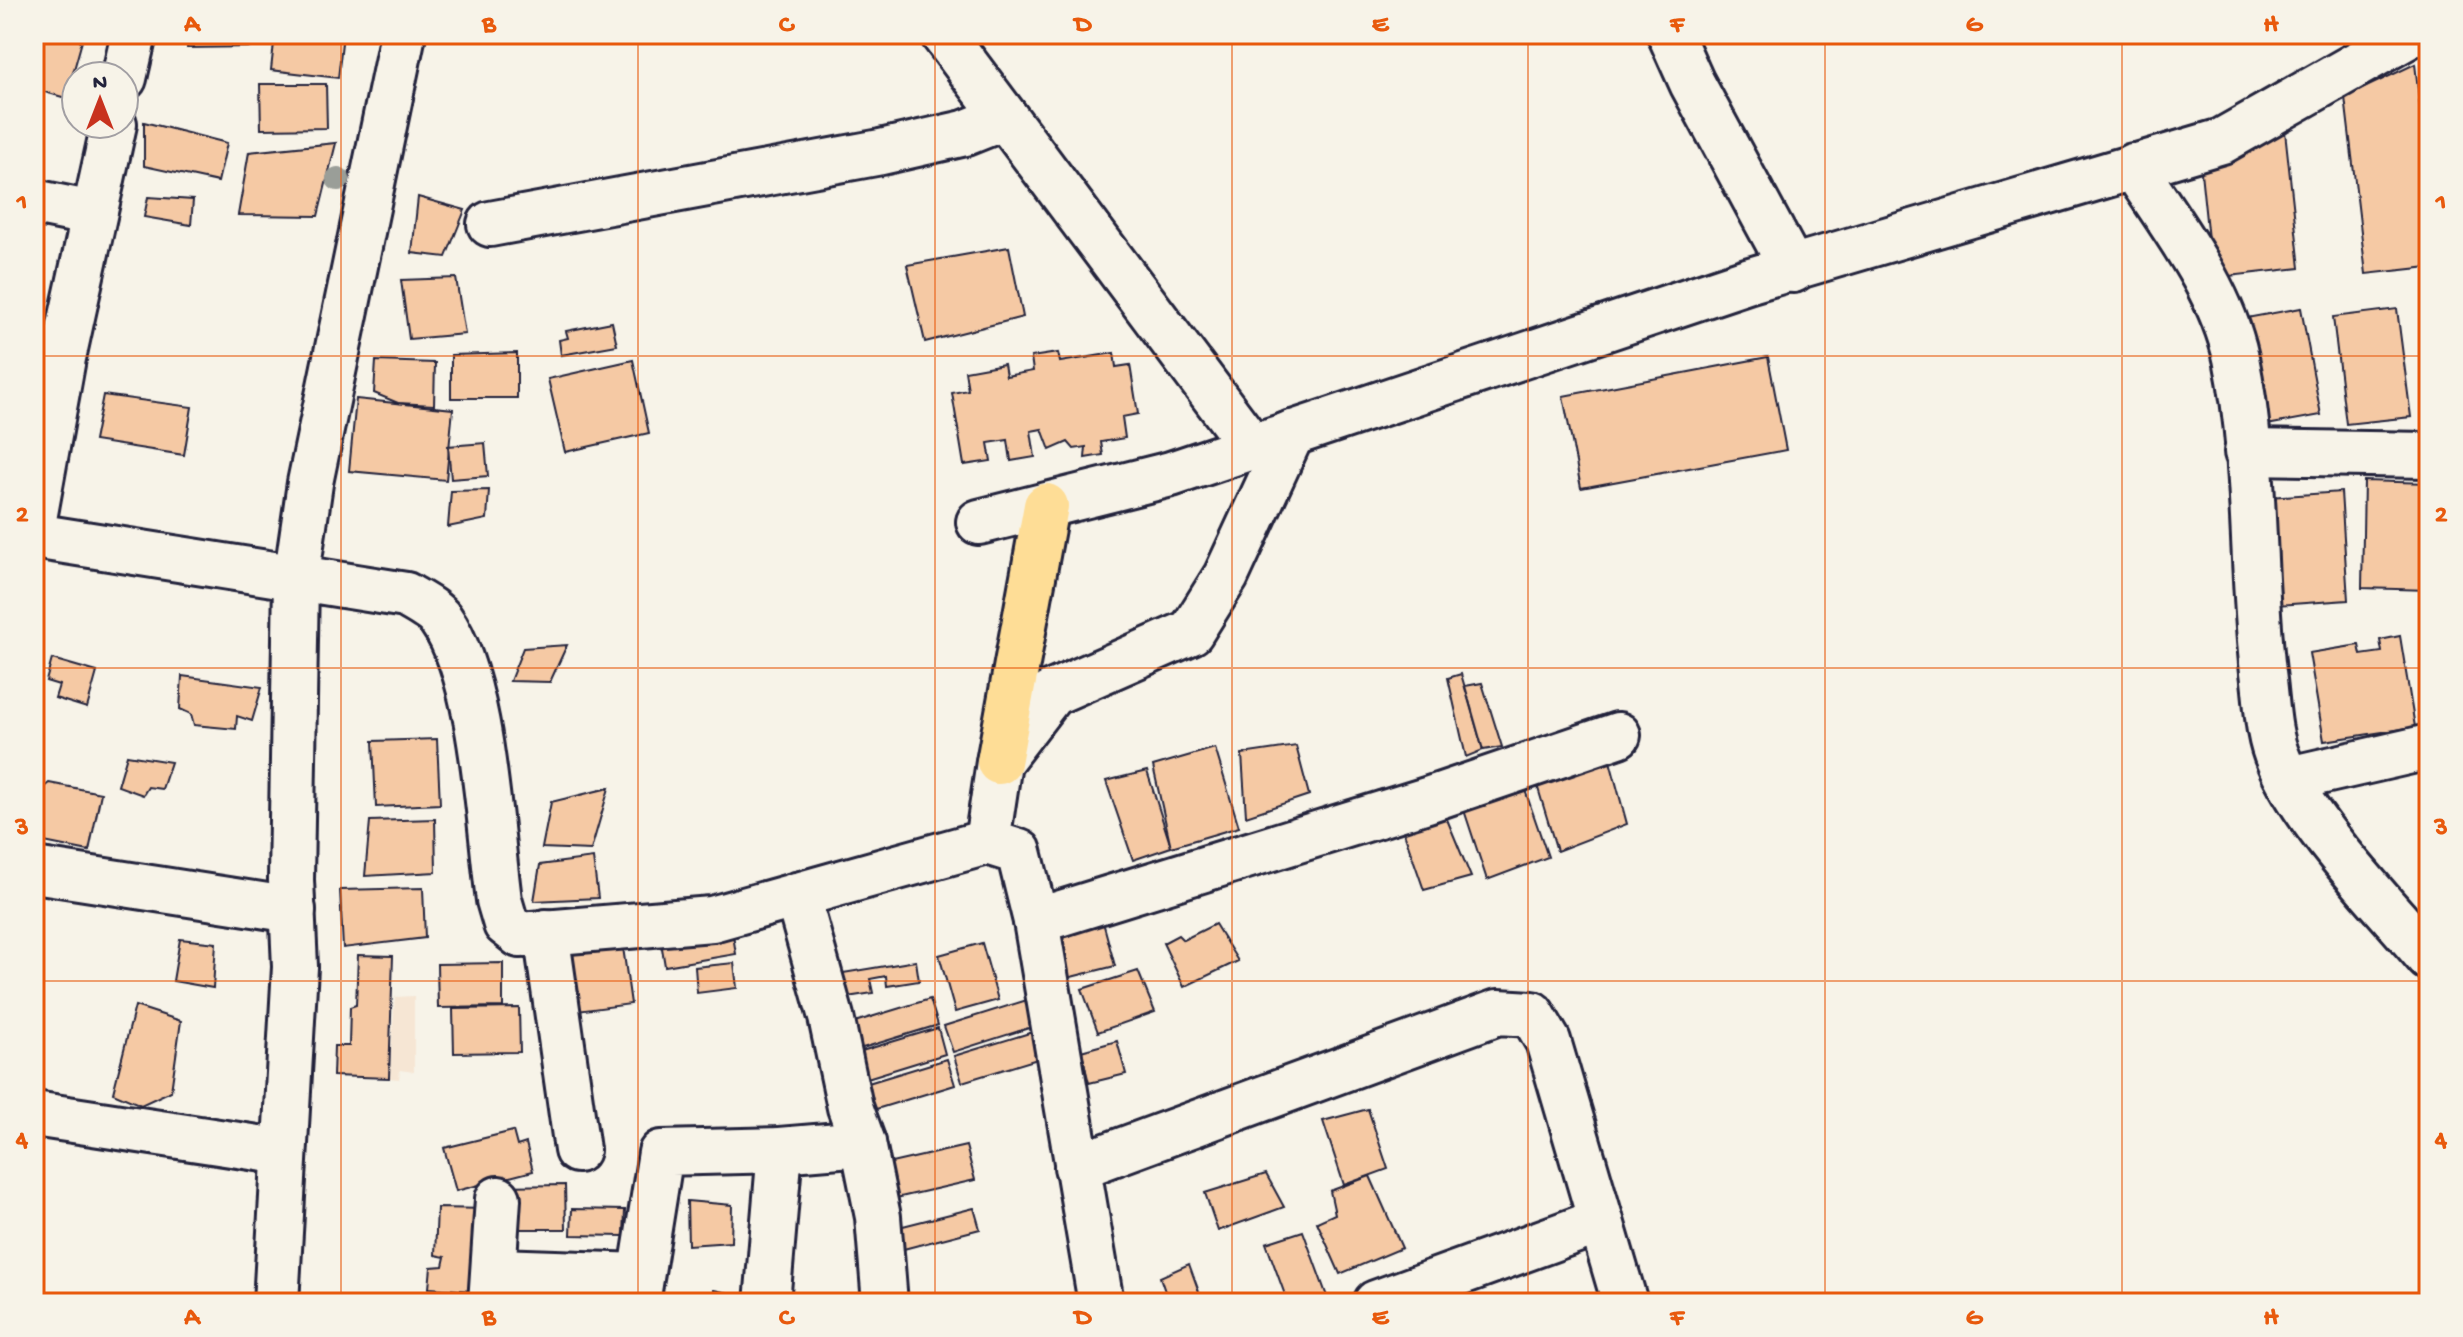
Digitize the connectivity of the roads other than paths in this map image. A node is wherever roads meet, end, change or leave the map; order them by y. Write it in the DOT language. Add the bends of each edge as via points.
graph roads {
  1 [pos="134,34"];
  2 [pos="403,34"];
  3 [pos="943,34"];
  4 [pos="1670,34"];
  5 [pos="2411,34"];
  6 [pos="128,60"];
  7 [pos="1005,117"];
  8 [pos="110,140"];
  9 [pos="2133,166"];
  10 [pos="34,202"];
  11 [pos="93,214"];
  12 [pos="490,224"];
  13 [pos="1793,270"];
  14 [pos="1272,440"];
  15 [pos="2247,452"];
  16 [pos="2429,455"];
  17 [pos="1046,506"];
  18 [pos="34,519"];
  19 [pos="979,522"];
  20 [pos="34,536"];
  21 [pos="296,580"];
  22 [pos="1618,735"];
  23 [pos="2429,747"];
  24 [pos="999,762"];
  25 [pos="2289,779"];
  26 [pos="987,842"];
  27 [pos="34,870"];
  28 [pos="797,895"];
  29 [pos="293,910"];
  30 [pos="1036,921"];
  31 [pos="546,932"];
  32 [pos="2429,958"];
  33 [pos="34,1114"];
  34 [pos="863,1143"];
  35 [pos="577,1150"];
  36 [pos="780,1150"];
  37 [pos="284,1152"];
  38 [pos="1077,1167"];
  39 [pos="498,1199"];
  40 [pos="1601,1221"];
  41 [pos="493,1287"];
  42 [pos="639,1290"];
  43 [pos="276,1303"];
  44 [pos="767,1303"];
  45 [pos="885,1303"];
  46 [pos="1101,1303"];
  47 [pos="1376,1303"];
  48 [pos="1625,1303"];
  1 -- 6 [label="street"];
  2 -- 21 [label="street" via="310,483"];
  3 -- 7 [label="street"];
  4 -- 13 [label="street"];
  5 -- 9 [label="street" via="2222,141"];
  7 -- 12 [label="street" via="965,133 881,152"];
  7 -- 14 [label="street"];
  8 -- 11 [label="street"];
  9 -- 13 [label="street"];
  9 -- 15 [label="street" via="2216,303 2235,355"];
  10 -- 11 [label="street"];
  11 -- 18 [label="street"];
  13 -- 14 [label="street"];
  14 -- 17 [label="street" via="1171,474"];
  14 -- 24 [label="street" via="1226,576 1191,632 1052,693"];
  15 -- 16 [label="street"];
  15 -- 25 [label="street" via="2268,712 2278,760"];
  17 -- 19 [label="street"];
  17 -- 24 [label="main road"];
  20 -- 21 [label="street"];
  21 -- 29 [label="street"];
  21 -- 31 [label="street" via="406,595 440,617 473,699 506,924 520,935"];
  22 -- 30 [label="street"];
  23 -- 25 [label="street"];
  24 -- 26 [label="street"];
  25 -- 32 [label="street" via="2307,810"];
  26 -- 28 [label="street"];
  26 -- 30 [label="street" via="1019,852"];
  27 -- 29 [label="street"];
  28 -- 31 [label="street" via="712,919"];
  28 -- 34 [label="street"];
  29 -- 37 [label="street" via="295,967"];
  30 -- 38 [label="street"];
  31 -- 35 [label="street"];
  33 -- 37 [label="street"];
  34 -- 36 [label="street"];
  34 -- 45 [label="street" via="878,1217"];
  36 -- 42 [label="street" via="661,1153"];
  36 -- 44 [label="street"];
  37 -- 43 [label="street"];
  38 -- 40 [label="street" via="1498,1012 1515,1011 1532,1014 1548,1041"];
  38 -- 46 [label="street"];
  39 -- 41 [label="street"];
  40 -- 47 [label="street"];
  40 -- 48 [label="street"];
  41 -- 42 [label="street"];
}
